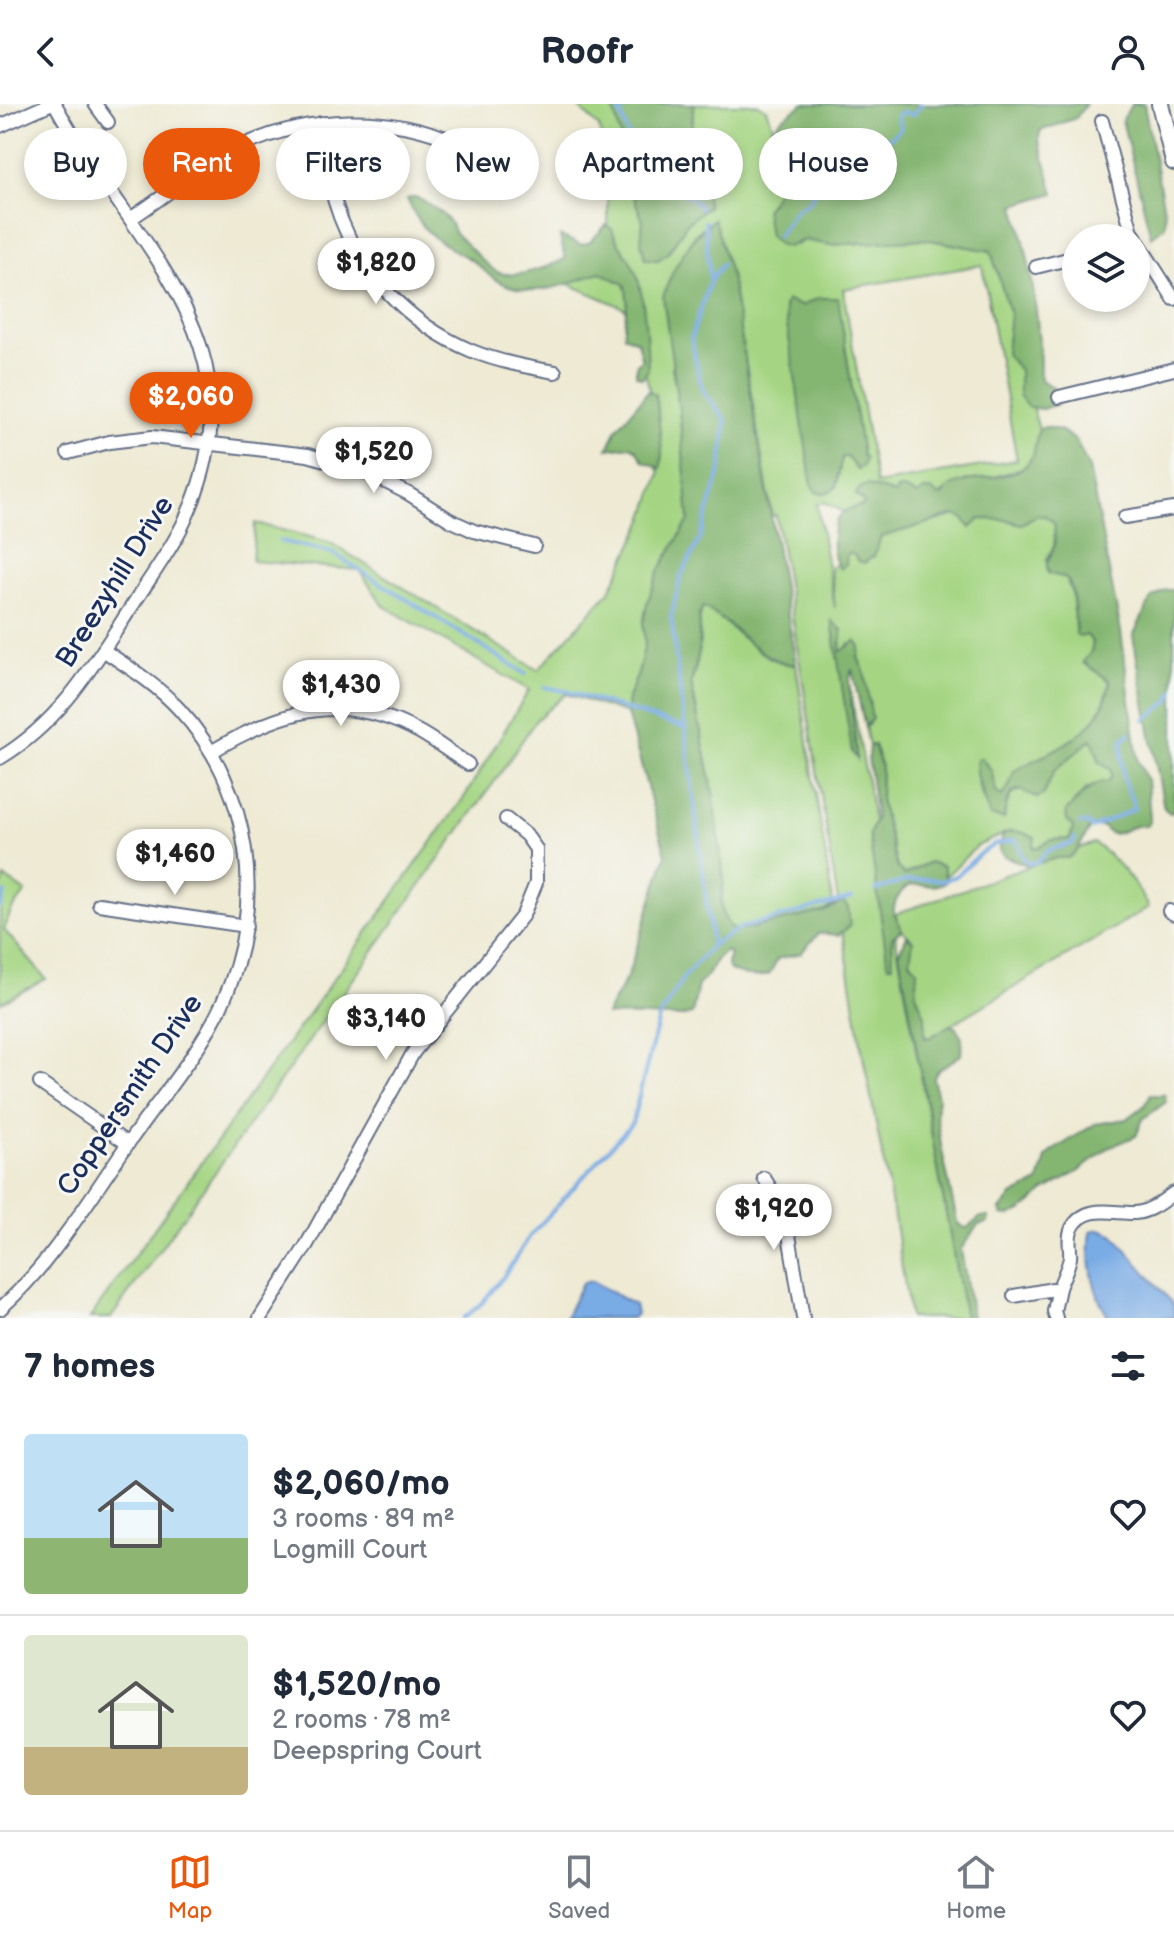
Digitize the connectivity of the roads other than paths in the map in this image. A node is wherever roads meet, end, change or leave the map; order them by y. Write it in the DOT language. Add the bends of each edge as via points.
graph roads {
  1 [pos="52,104"];
  2 [pos="95,104"];
  3 [pos="1160,104"];
  4 [pos="1102,121"];
  5 [pos="108,122"];
  6 [pos="321,123"];
  7 [pos="0,126"];
  8 [pos="426,131"];
  9 [pos="1174,162"];
  10 [pos="130,219"];
  11 [pos="1130,224"];
  12 [pos="1062,260"];
  13 [pos="1150,262"];
  14 [pos="1036,267"];
  15 [pos="1174,299"];
  16 [pos="1174,369"];
  17 [pos="555,372"];
  18 [pos="1059,397"];
  19 [pos="209,442"];
  20 [pos="68,453"];
  21 [pos="1174,509"];
  22 [pos="1125,517"];
  23 [pos="534,546"];
  24 [pos="103,650"];
  25 [pos="211,752"];
  26 [pos="0,758"];
  27 [pos="468,764"];
  28 [pos="506,819"];
  29 [pos="99,904"];
  30 [pos="246,926"];
  31 [pos="40,1083"];
  32 [pos="128,1144"];
  33 [pos="764,1178"];
  34 [pos="1174,1193"];
  35 [pos="1059,1288"];
  36 [pos="1014,1296"];
  37 [pos="0,1309"];
  38 [pos="260,1318"];
  39 [pos="803,1318"];
  40 [pos="1056,1318"];
  1 -- 7 [label="street"];
  1 -- 10 [label="street, Breezyhill Drive"];
  2 -- 5 [label="street"];
  3 -- 9 [label="main road"];
  4 -- 11 [label="street"];
  6 -- 8 [label="street" via="376,122"];
  6 -- 10 [label="street" via="278,132 237,149"];
  6 -- 17 [label="street" via="328,176 344,226 385,289 449,340 498,360"];
  10 -- 19 [label="street, Breezyhill Drive" via="176,287 197,331 209,386"];
  12 -- 14 [label="street"];
  13 -- 15 [label="street"];
  16 -- 18 [label="street"];
  19 -- 20 [label="street" via="138,437"];
  19 -- 23 [label="street" via="346,464 474,531"];
  19 -- 24 [label="street, Breezyhill Drive" via="184,524"];
  21 -- 22 [label="street"];
  24 -- 25 [label="street, Coppersmith Drive" via="166,696"];
  24 -- 26 [label="street, Breezyhill Drive" via="58,713"];
  25 -- 27 [label="street" via="273,719 324,708 401,723"];
  25 -- 30 [label="street, Coppersmith Drive" via="233,797 249,865"];
  28 -- 38 [label="street" via="536,849 531,900 516,926 413,1053"];
  29 -- 30 [label="street"];
  30 -- 32 [label="street, Coppersmith Drive" via="221,1005"];
  31 -- 32 [label="street"];
  32 -- 37 [label="street, Coppersmith Drive" via="38,1271"];
  33 -- 39 [label="street" via="785,1211"];
  34 -- 35 [label="street" via="1148,1210 1085,1215 1073,1226 1070,1258"];
  35 -- 36 [label="street"];
  35 -- 40 [label="street"];
}
